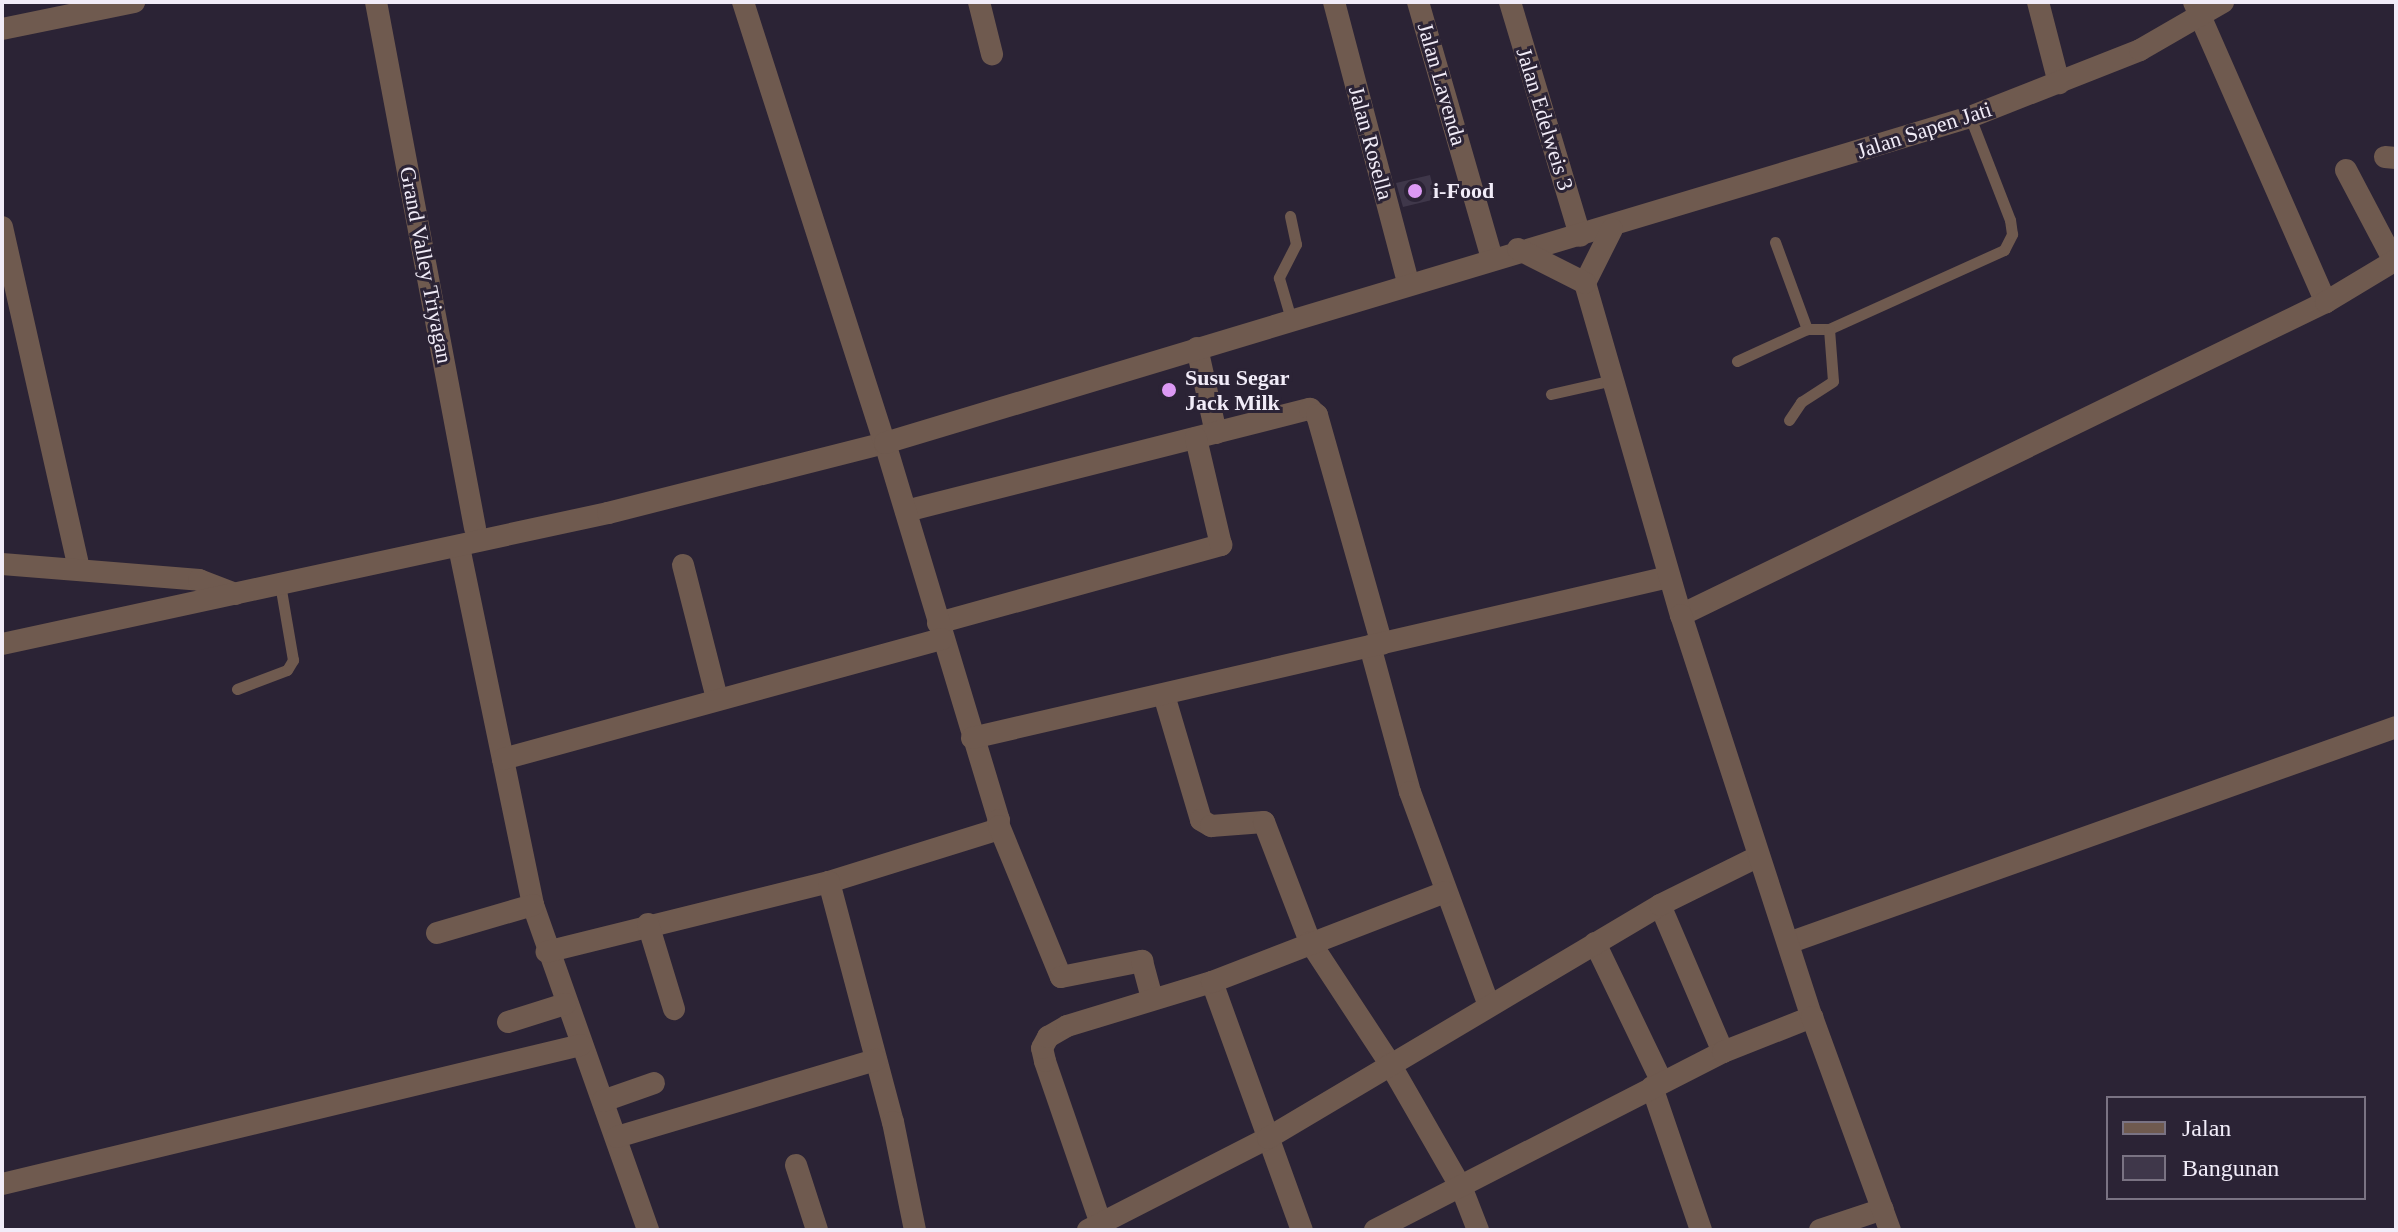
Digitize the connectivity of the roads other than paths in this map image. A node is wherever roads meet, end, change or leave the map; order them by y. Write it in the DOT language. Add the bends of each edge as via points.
graph roads {
  1 [pos="134,2"];
  2 [pos="376,2"];
  3 [pos="743,2"];
  4 [pos="979,2"];
  5 [pos="1334,2"];
  6 [pos="1418,2"];
  7 [pos="1510,2"];
  8 [pos="2038,2"];
  9 [pos="2223,2"];
  10 [pos="2197,9"];
  11 [pos="2,29"];
  12 [pos="992,54"];
  13 [pos="2059,83"];
  14 [pos="1970,117"];
  15 [pos="2346,170"];
  16 [pos="1290,216"];
  17 [pos="2,227"];
  18 [pos="1612,229"];
  19 [pos="1580,236"];
  20 [pos="1775,242"];
  21 [pos="1518,249"];
  22 [pos="1492,258"];
  23 [pos="2395,261"];
  24 [pos="1408,283"];
  25 [pos="1585,283"];
  26 [pos="2326,302"];
  27 [pos="1291,319"];
  28 [pos="1807,329"];
  29 [pos="1829,329"];
  30 [pos="1197,348"];
  31 [pos="1737,361"];
  32 [pos="1613,380"];
  33 [pos="1551,394"];
  34 [pos="1789,420"];
  35 [pos="1206,436"];
  36 [pos="885,443"];
  37 [pos="906,511"];
  38 [pos="475,528"];
  39 [pos="459,547"];
  40 [pos="77,561"];
  41 [pos="2,564"];
  42 [pos="683,565"];
  43 [pos="1669,577"];
  44 [pos="280,584"];
  45 [pos="235,594"];
  46 [pos="1681,615"];
  47 [pos="940,631"];
  48 [pos="2,644"];
  49 [pos="1376,645"];
  50 [pos="237,689"];
  51 [pos="1164,695"];
  52 [pos="717,698"];
  53 [pos="2396,727"];
  54 [pos="972,738"];
  55 [pos="503,759"];
  56 [pos="999,826"];
  57 [pos="1759,856"];
  58 [pos="829,882"];
  59 [pos="1445,892"];
  60 [pos="533,905"];
  61 [pos="1660,905"];
  62 [pos="648,924"];
  63 [pos="437,933"];
  64 [pos="1310,942"];
  65 [pos="1791,942"];
  66 [pos="1595,943"];
  67 [pos="547,952"];
  68 [pos="1212,982"];
  69 [pos="1152,999"];
  70 [pos="565,1004"];
  71 [pos="1489,1005"];
  72 [pos="674,1009"];
  73 [pos="1812,1017"];
  74 [pos="508,1022"];
  75 [pos="581,1045"];
  76 [pos="1723,1052"];
  77 [pos="876,1060"];
  78 [pos="1390,1064"];
  79 [pos="654,1083"];
  80 [pos="1657,1085"];
  81 [pos="603,1101"];
  82 [pos="617,1137"];
  83 [pos="1268,1138"];
  84 [pos="796,1165"];
  85 [pos="2,1184"];
  86 [pos="1462,1189"];
  87 [pos="1887,1220"];
  88 [pos="1095,1227"];
  89 [pos="645,1229"];
  90 [pos="817,1230"];
  91 [pos="915,1230"];
  92 [pos="1302,1230"];
  93 [pos="1375,1230"];
  94 [pos="1478,1230"];
  95 [pos="1701,1230"];
  96 [pos="1820,1230"];
  1 -- 11 [label="street"];
  2 -- 38 [label="street, Grand Valley Triyagan"];
  3 -- 36 [label="street"];
  4 -- 12 [label="street"];
  5 -- 24 [label="street, Jalan Rosella"];
  6 -- 22 [label="street, Jalan Lavenda"];
  7 -- 19 [label="street, Jalan Edelweis 3"];
  8 -- 13 [label="street"];
  9 -- 10 [label="street, Jalan Sapen Jati"];
  10 -- 13 [label="street, Jalan Sapen Jati" via="2149,46"];
  10 -- 26 [label="street"];
  13 -- 14 [label="street, Jalan Sapen Jati"];
  14 -- 18 [label="street, Jalan Sapen Jati"];
  14 -- 29 [label="lane" via="2010,220 2004,250"];
  15 -- 23 [label="street"];
  16 -- 27 [label="lane" via="1296,244 1279,278"];
  17 -- 40 [label="street"];
  18 -- 19 [label="street, Jalan Sapen Jati"];
  18 -- 25 [label="street"];
  19 -- 21 [label="street, Jalan Sapen Jati"];
  20 -- 28 [label="lane"];
  21 -- 22 [label="street, Jalan Sapen Jati"];
  21 -- 25 [label="street"];
  22 -- 24 [label="street, Jalan Sapen Jati"];
  23 -- 26 [label="street"];
  24 -- 27 [label="street, Jalan Sapen Jati"];
  25 -- 32 [label="street"];
  26 -- 46 [label="street"];
  27 -- 30 [label="street, Jalan Sapen Jati"];
  28 -- 29 [label="lane"];
  28 -- 31 [label="lane"];
  29 -- 34 [label="lane" via="1833,381 1801,402"];
  30 -- 35 [label="street"];
  30 -- 36 [label="street, Jalan Sapen Jati"];
  32 -- 33 [label="lane"];
  32 -- 43 [label="street"];
  35 -- 37 [label="street"];
  35 -- 47 [label="street" via="1221,545"];
  35 -- 49 [label="street" via="1307,409 1316,413"];
  36 -- 37 [label="street"];
  36 -- 39 [label="street, Jalan Sapen Jati"];
  37 -- 47 [label="street"];
  39 -- 44 [label="street, Jalan Sapen Jati"];
  39 -- 55 [label="street"];
  41 -- 45 [label="street" via="199,580"];
  42 -- 52 [label="street"];
  43 -- 46 [label="street"];
  43 -- 49 [label="street"];
  44 -- 45 [label="street, Jalan Sapen Jati"];
  44 -- 50 [label="lane" via="293,660 287,670"];
  45 -- 48 [label="street, Jalan Sapen Jati"];
  46 -- 57 [label="street"];
  47 -- 52 [label="street"];
  47 -- 54 [label="street"];
  49 -- 51 [label="street"];
  49 -- 59 [label="street" via="1410,792"];
  51 -- 54 [label="street"];
  51 -- 64 [label="street" via="1201,820 1211,826 1258,818 1264,822"];
  52 -- 55 [label="street"];
  53 -- 65 [label="street"];
  54 -- 56 [label="street"];
  55 -- 60 [label="street"];
  56 -- 58 [label="street" via="986,836"];
  56 -- 69 [label="street" via="1061,977 1142,961"];
  57 -- 61 [label="street"];
  57 -- 65 [label="street"];
  58 -- 62 [label="street"];
  58 -- 77 [label="street"];
  59 -- 64 [label="street"];
  59 -- 71 [label="street"];
  60 -- 63 [label="street"];
  60 -- 67 [label="street"];
  61 -- 66 [label="street"];
  61 -- 76 [label="street"];
  62 -- 67 [label="street"];
  62 -- 72 [label="street"];
  64 -- 68 [label="street"];
  64 -- 78 [label="street"];
  65 -- 73 [label="street"];
  66 -- 71 [label="street"];
  66 -- 80 [label="street"];
  67 -- 70 [label="street"];
  68 -- 69 [label="street"];
  68 -- 83 [label="street"];
  69 -- 88 [label="street" via="1067,1026 1048,1037 1042,1048"];
  70 -- 74 [label="street"];
  70 -- 75 [label="street"];
  71 -- 78 [label="street"];
  73 -- 76 [label="street"];
  73 -- 87 [label="street"];
  75 -- 81 [label="street"];
  75 -- 85 [label="street"];
  76 -- 80 [label="street"];
  77 -- 82 [label="street"];
  77 -- 91 [label="street"];
  78 -- 83 [label="street"];
  78 -- 86 [label="street"];
  79 -- 81 [label="street"];
  80 -- 86 [label="street"];
  80 -- 95 [label="street"];
  81 -- 82 [label="street"];
  82 -- 89 [label="street"];
  83 -- 88 [label="street"];
  83 -- 92 [label="street"];
  84 -- 90 [label="street"];
  86 -- 93 [label="street"];
  86 -- 94 [label="street"];
  87 -- 96 [label="street"];
}
